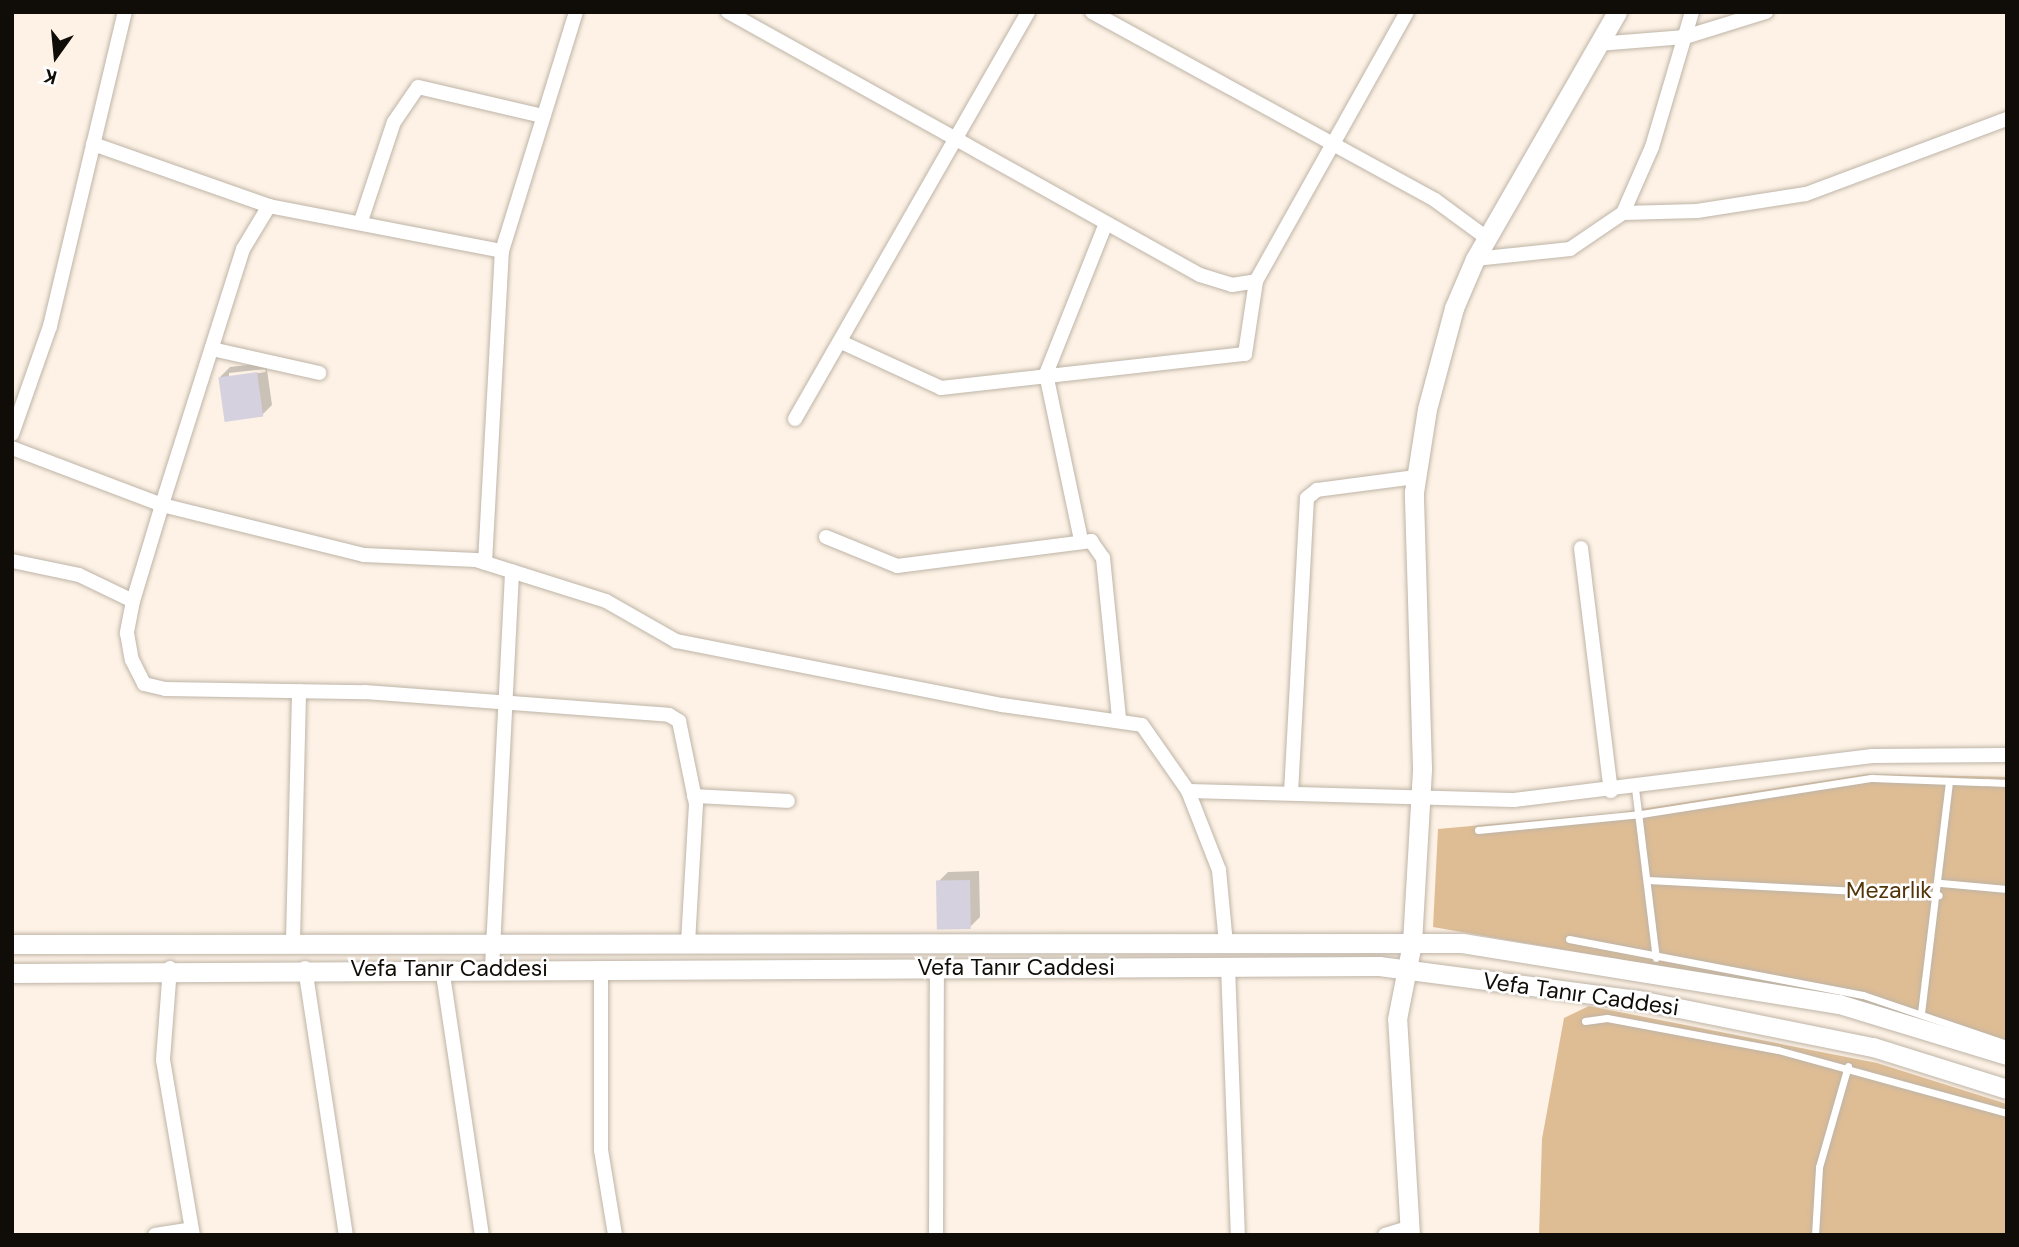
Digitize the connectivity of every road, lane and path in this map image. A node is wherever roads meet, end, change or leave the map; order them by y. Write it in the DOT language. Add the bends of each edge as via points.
graph roads {
  1 [pos="125,12"];
  2 [pos="576,12"];
  3 [pos="728,12"];
  4 [pos="1028,12"];
  5 [pos="1091,12"];
  6 [pos="1406,12"];
  7 [pos="1617,12"];
  8 [pos="1692,12"];
  9 [pos="1766,12"];
  10 [pos="1685,37"];
  11 [pos="1598,44"];
  12 [pos="543,116"];
  13 [pos="2007,119"];
  14 [pos="957,141"];
  15 [pos="93,144"];
  16 [pos="1333,144"];
  17 [pos="269,206"];
  18 [pos="1623,213"];
  19 [pos="361,221"];
  20 [pos="1107,223"];
  21 [pos="1487,238"];
  22 [pos="502,251"];
  23 [pos="1475,259"];
  24 [pos="1256,281"];
  25 [pos="841,342"];
  26 [pos="212,349"];
  27 [pos="319,373"];
  28 [pos="1046,374"];
  29 [pos="795,419"];
  30 [pos="12,434"];
  31 [pos="12,448"];
  32 [pos="1416,477"];
  33 [pos="162,505"];
  34 [pos="826,537"];
  35 [pos="1081,540"];
  36 [pos="1581,548"];
  37 [pos="12,561"];
  38 [pos="485,563"];
  39 [pos="512,572"];
  40 [pos="133,601"];
  41 [pos="299,691"];
  42 [pos="504,699"];
  43 [pos="1119,719"];
  44 [pos="2007,755"];
  45 [pos="1949,782"];
  46 [pos="2007,783"];
  47 [pos="1635,788"];
  48 [pos="1188,791"];
  49 [pos="1611,791"];
  50 [pos="1292,793"];
  51 [pos="694,796"];
  52 [pos="1420,796"];
  53 [pos="788,801"];
  54 [pos="1641,814"];
  55 [pos="1478,830"];
  56 [pos="1648,880"];
  57 [pos="1941,883"];
  58 [pos="2007,889"];
  59 [pos="1939,895"];
  60 [pos="1569,939"];
  61 [pos="293,940"];
  62 [pos="492,940"];
  63 [pos="688,942"];
  64 [pos="1412,943"];
  65 [pos="12,944"];
  66 [pos="1226,944"];
  67 [pos="1656,958"];
  68 [pos="937,967"];
  69 [pos="1228,967"];
  70 [pos="170,968"];
  71 [pos="305,968"];
  72 [pos="442,968"];
  73 [pos="492,968"];
  74 [pos="601,968"];
  75 [pos="1404,970"];
  76 [pos="12,973"];
  77 [pos="1921,1013"];
  78 [pos="1585,1021"];
  79 [pos="2007,1044"];
  80 [pos="2007,1055"];
  81 [pos="1848,1066"];
  82 [pos="2007,1089"];
  83 [pos="2007,1112"];
  84 [pos="1409,1231"];
  85 [pos="192,1232"];
  86 [pos="155,1235"];
  87 [pos="346,1235"];
  88 [pos="482,1235"];
  89 [pos="615,1235"];
  90 [pos="936,1235"];
  91 [pos="1238,1235"];
  92 [pos="1385,1235"];
  93 [pos="1815,1235"];
  1 -- 15 [label="street"];
  2 -- 12 [label="street"];
  3 -- 14 [label="street"];
  4 -- 14 [label="street"];
  5 -- 16 [label="street"];
  6 -- 16 [label="street"];
  7 -- 11 [label="main road"];
  8 -- 10 [label="street"];
  9 -- 10 [label="street"];
  10 -- 11 [label="street"];
  10 -- 18 [label="street" via="1651,147"];
  11 -- 21 [label="main road"];
  12 -- 19 [label="street" via="418,87 394,122"];
  12 -- 22 [label="street"];
  13 -- 18 [label="street" via="1806,194 1698,211"];
  14 -- 20 [label="street"];
  14 -- 25 [label="street"];
  15 -- 17 [label="street"];
  15 -- 30 [label="street" via="50,326"];
  16 -- 21 [label="street" via="1435,200"];
  16 -- 24 [label="street"];
  17 -- 19 [label="street" via="344,225"];
  17 -- 26 [label="street" via="243,249"];
  18 -- 23 [label="street" via="1570,249"];
  19 -- 22 [label="street"];
  20 -- 24 [label="street" via="1200,275 1233,285"];
  20 -- 28 [label="street"];
  21 -- 23 [label="main road"];
  22 -- 38 [label="street"];
  23 -- 32 [label="main road" via="1454,308"];
  24 -- 28 [label="street" via="1245,354"];
  25 -- 28 [label="street" via="941,388"];
  25 -- 29 [label="street"];
  26 -- 27 [label="street"];
  26 -- 33 [label="street"];
  28 -- 35 [label="street"];
  31 -- 33 [label="street"];
  32 -- 50 [label="street" via="1317,490 1307,498"];
  32 -- 52 [label="main road"];
  33 -- 38 [label="street" via="364,555"];
  33 -- 40 [label="street"];
  34 -- 35 [label="street" via="897,566"];
  35 -- 43 [label="street" via="1098,547 1103,558"];
  36 -- 49 [label="street"];
  37 -- 40 [label="street" via="79,575"];
  38 -- 39 [label="street"];
  39 -- 42 [label="street"];
  39 -- 43 [label="street" via="606,601 676,641 1002,705"];
  40 -- 41 [label="street" via="127,633 144,684"];
  41 -- 42 [label="street"];
  41 -- 61 [label="street"];
  42 -- 51 [label="street" via="669,715 679,722"];
  42 -- 62 [label="street"];
  43 -- 48 [label="street" via="1142,725"];
  44 -- 47 [label="street" via="1872,756"];
  45 -- 46 [label="lane"];
  45 -- 54 [label="lane" via="1872,778"];
  45 -- 57 [label="lane"];
  47 -- 49 [label="street"];
  47 -- 54 [label="lane"];
  48 -- 50 [label="street"];
  48 -- 66 [label="street" via="1219,870"];
  49 -- 52 [label="street" via="1514,800"];
  50 -- 52 [label="street"];
  51 -- 53 [label="street"];
  51 -- 63 [label="street"];
  52 -- 64 [label="main road"];
  54 -- 55 [label="lane"];
  54 -- 56 [label="lane"];
  56 -- 59 [label="lane"];
  56 -- 67 [label="lane"];
  57 -- 58 [label="lane"];
  57 -- 59 [label="lane"];
  59 -- 77 [label="lane"];
  60 -- 67 [label="lane"];
  61 -- 62 [label="main road, Vefa Tanır Caddesi"];
  61 -- 65 [label="main road, Vefa Tanır Caddesi"];
  62 -- 63 [label="main road, Vefa Tanır Caddesi"];
  62 -- 73 [label="street"];
  63 -- 66 [label="main road, Vefa Tanır Caddesi"];
  64 -- 66 [label="main road, Vefa Tanır Caddesi"];
  64 -- 75 [label="main road"];
  64 -- 80 [label="main road, Vefa Tanır Caddesi" via="1462,943 1839,1004"];
  67 -- 77 [label="lane" via="1863,995"];
  68 -- 69 [label="main road, Vefa Tanır Caddesi"];
  68 -- 74 [label="main road, Vefa Tanır Caddesi"];
  68 -- 90 [label="street"];
  69 -- 75 [label="main road, Vefa Tanır Caddesi"];
  69 -- 91 [label="street"];
  70 -- 71 [label="main road, Vefa Tanır Caddesi"];
  70 -- 76 [label="main road, Vefa Tanır Caddesi"];
  70 -- 85 [label="street" via="163,1060"];
  71 -- 72 [label="main road, Vefa Tanır Caddesi"];
  71 -- 87 [label="street"];
  72 -- 73 [label="main road, Vefa Tanır Caddesi"];
  72 -- 88 [label="street"];
  73 -- 74 [label="main road, Vefa Tanır Caddesi"];
  74 -- 89 [label="street" via="601,1150"];
  75 -- 82 [label="main road, Vefa Tanır Caddesi" via="1639,1000 1873,1047"];
  75 -- 84 [label="main road" via="1397,1019"];
  77 -- 79 [label="lane"];
  78 -- 81 [label="lane" via="1607,1018"];
  81 -- 83 [label="lane"];
  81 -- 93 [label="lane" via="1819,1167"];
  84 -- 92 [label="street"];
  85 -- 86 [label="street"];
}
